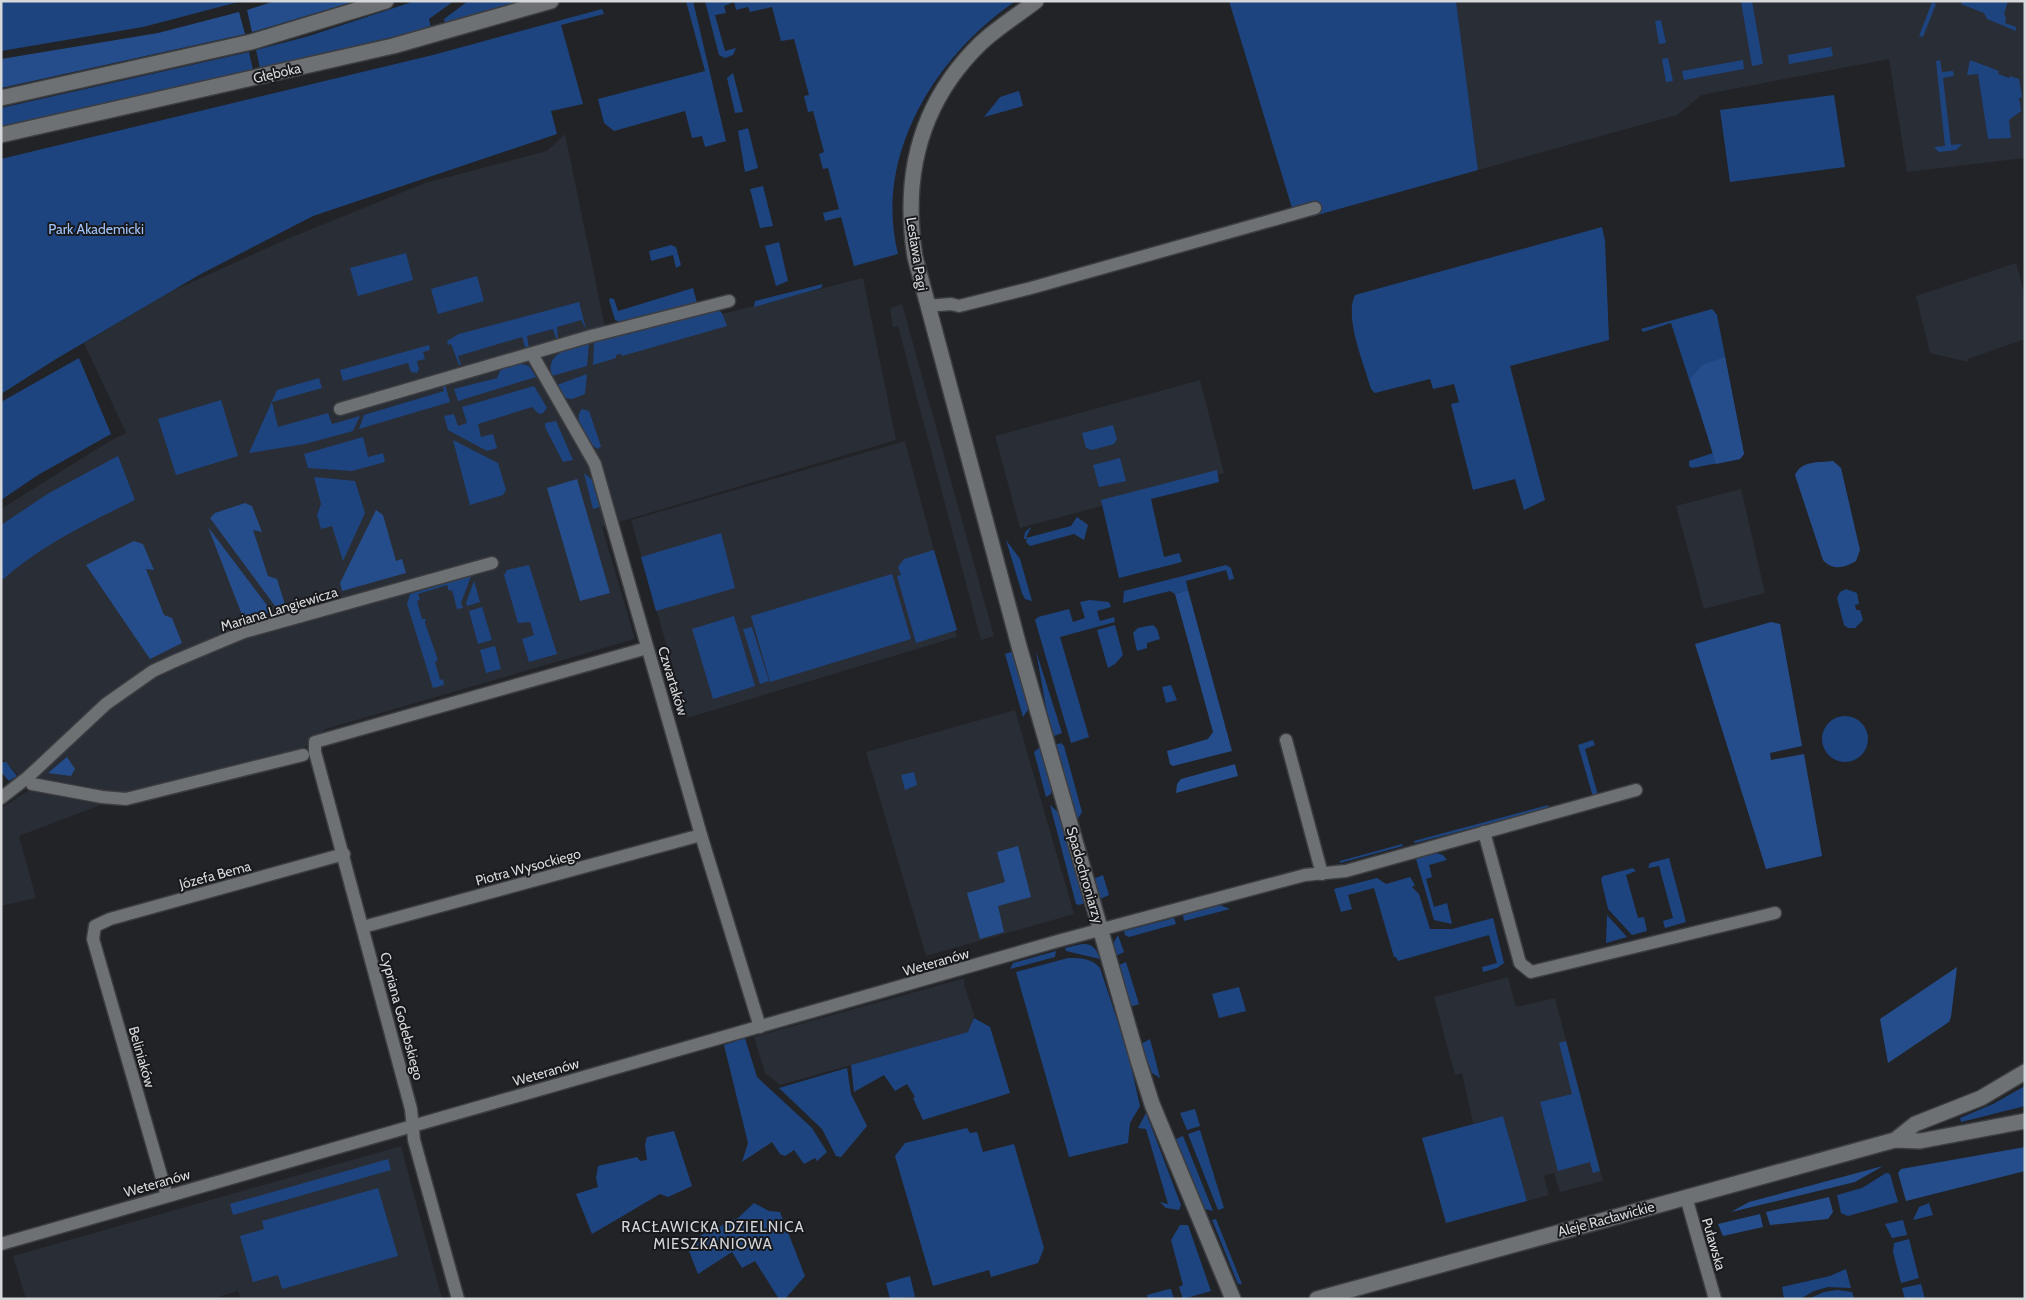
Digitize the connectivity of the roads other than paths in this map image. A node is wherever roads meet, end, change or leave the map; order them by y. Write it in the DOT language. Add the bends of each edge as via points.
graph roads {
  1 [pos="386,1"];
  2 [pos="551,1"];
  3 [pos="1043,1"];
  4 [pos="1030,6"];
  5 [pos="1,98"];
  6 [pos="1,135"];
  7 [pos="1314,208"];
  8 [pos="729,301"];
  9 [pos="927,306"];
  10 [pos="532,354"];
  11 [pos="340,409"];
  12 [pos="963,443"];
  13 [pos="492,564"];
  14 [pos="647,648"];
  15 [pos="1286,740"];
  16 [pos="303,755"];
  17 [pos="32,784"];
  18 [pos="1636,790"];
  19 [pos="1,798"];
  20 [pos="1484,832"];
  21 [pos="702,836"];
  22 [pos="344,854"];
  23 [pos="1322,874"];
  24 [pos="1775,913"];
  25 [pos="95,926"];
  26 [pos="363,927"];
  27 [pos="1100,930"];
  28 [pos="760,1027"];
  29 [pos="2025,1072"];
  30 [pos="2025,1121"];
  31 [pos="414,1125"];
  32 [pos="1895,1140"];
  33 [pos="167,1196"];
  34 [pos="1686,1197"];
  35 [pos="1,1244"];
  36 [pos="458,1299"];
  37 [pos="1233,1299"];
  38 [pos="1317,1299"];
  39 [pos="1715,1299"];
  1 -- 5 [label="street" via="251,42"];
  2 -- 6 [label="street, Głęboka" via="393,46"];
  3 -- 4 [label="street, Lesława Pagi"];
  4 -- 9 [label="street, Lesława Pagi" via="992,34 960,66 931,112 919,144 911,179 910,217 917,269"];
  7 -- 9 [label="street" via="1031,288 959,306"];
  8 -- 10 [label="street"];
  9 -- 12 [label="street, Lesława Pagi"];
  10 -- 11 [label="street"];
  10 -- 14 [label="street, Czwartaków" via="595,464"];
  12 -- 27 [label="street, Spadochroniarzy"];
  13 -- 19 [label="street, Mariana Langiewicza" via="244,632 153,671 106,704"];
  14 -- 21 [label="street, Czwartaków"];
  14 -- 22 [label="street, Cypriana Godebskiego" via="315,742 315,752"];
  15 -- 23 [label="street"];
  16 -- 17 [label="street" via="126,799"];
  18 -- 20 [label="street, Weteranów"];
  20 -- 23 [label="street, Weteranów" via="1346,871"];
  20 -- 24 [label="street" via="1520,963 1531,972"];
  21 -- 26 [label="street, Piotra Wysockiego"];
  21 -- 28 [label="street, Czwartaków"];
  22 -- 25 [label="street, Józefa Bema" via="110,919"];
  22 -- 26 [label="street, Cypriana Godebskiego"];
  23 -- 27 [label="street, Weteranów" via="1305,875"];
  25 -- 33 [label="street, Beliniaków" via="93,940"];
  26 -- 31 [label="street, Cypriana Godebskiego"];
  27 -- 28 [label="street, Weteranów"];
  27 -- 37 [label="street, Spadochroniarzy" via="1152,1104"];
  28 -- 31 [label="street, Weteranów"];
  29 -- 32 [label="street, Aleje Racławickie" via="1982,1098 1915,1124"];
  30 -- 32 [label="street, Aleje Racławickie" via="1920,1141"];
  31 -- 33 [label="street, Weteranów"];
  31 -- 36 [label="street, Cypriana Godebskiego" via="414,1140"];
  32 -- 34 [label="street, Aleje Racławickie"];
  33 -- 35 [label="street, Weteranów"];
  34 -- 38 [label="street, Aleje Racławickie"];
  34 -- 39 [label="street, Puławska"];
}
